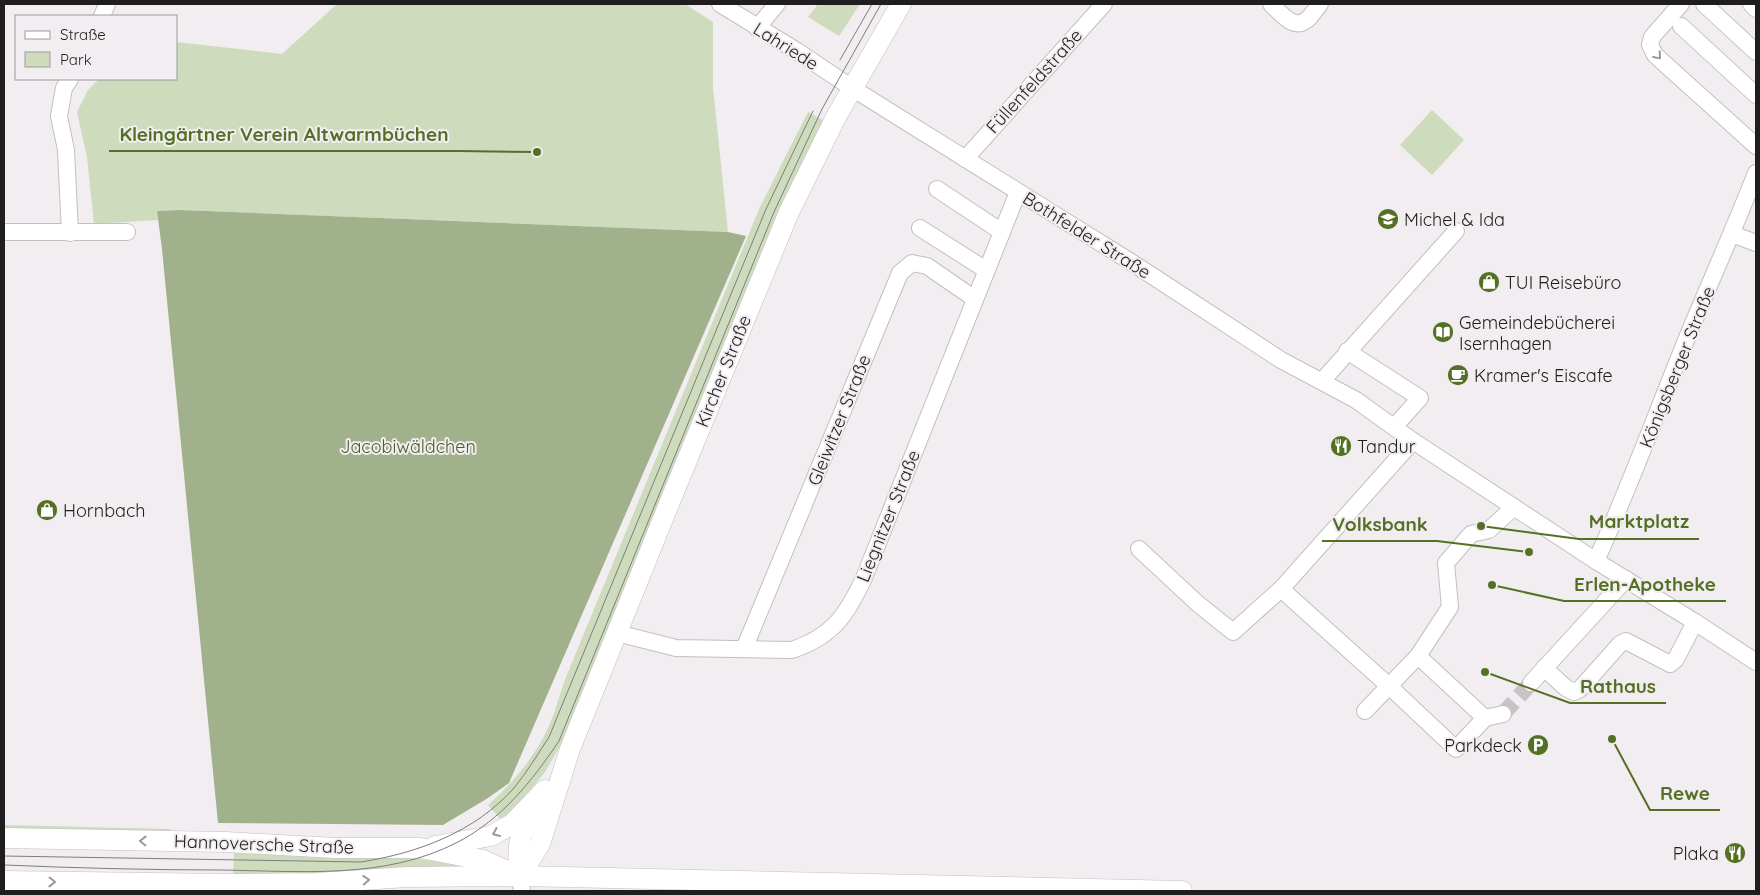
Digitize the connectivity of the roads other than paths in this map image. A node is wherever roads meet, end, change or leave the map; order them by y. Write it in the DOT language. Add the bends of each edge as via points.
graph roads {
  1 [pos="720,4"];
  2 [pos="777,4"];
  3 [pos="901,4"];
  4 [pos="1104,4"];
  5 [pos="1271,4"];
  6 [pos="1320,4"];
  7 [pos="1681,4"];
  8 [pos="1704,4"];
  9 [pos="1750,4"];
  10 [pos="1756,9"];
  11 [pos="1681,26"];
  12 [pos="757,28"];
  13 [pos="1756,52"];
  14 [pos="69,80"];
  15 [pos="852,88"];
  16 [pos="1756,95"];
  17 [pos="1756,146"];
  18 [pos="965,158"];
  19 [pos="1756,173"];
  20 [pos="937,190"];
  21 [pos="1018,192"];
  22 [pos="920,228"];
  23 [pos="1456,231"];
  24 [pos="4,232"];
  25 [pos="70,232"];
  26 [pos="127,232"];
  27 [pos="1002,232"];
  28 [pos="1732,234"];
  29 [pos="1756,243"];
  30 [pos="986,270"];
  31 [pos="975,299"];
  32 [pos="1347,351"];
  33 [pos="1322,381"];
  34 [pos="1394,427"];
  35 [pos="1413,441"];
  36 [pos="1514,506"];
  37 [pos="1139,549"];
  38 [pos="1596,561"];
  39 [pos="1626,579"];
  40 [pos="1281,589"];
  41 [pos="1695,622"];
  42 [pos="617,633"];
  43 [pos="744,649"];
  44 [pos="1418,656"];
  45 [pos="1756,662"];
  46 [pos="1544,668"];
  47 [pos="1531,683"];
  48 [pos="1389,686"];
  49 [pos="1365,711"];
  50 [pos="1504,714"];
  51 [pos="1485,718"];
  52 [pos="570,749"];
  53 [pos="545,790"];
  54 [pos="4,838"];
  55 [pos="420,848"];
  56 [pos="4,881"];
  57 [pos="521,884"];
  58 [pos="1182,891"];
  1 -- 12 [label="street, Lahriede"];
  2 -- 12 [label="street"];
  3 -- 15 [label="main road, Kircher Straße"];
  4 -- 18 [label="street, Füllenfeldstraße"];
  5 -- 6 [label="street" via="1290,22 1298,24 1304,22"];
  7 -- 17 [label="street, one-way" via="1652,37 1650,46 1655,55"];
  8 -- 13 [label="street"];
  9 -- 10 [label="street"];
  11 -- 16 [label="street"];
  12 -- 15 [label="street, Lahriede" via="797,50"];
  14 -- 25 [label="street" via="64,88 59,116 66,150"];
  15 -- 18 [label="street, Bothfelder Straße"];
  15 -- 42 [label="main road, Kircher Straße" via="789,212"];
  18 -- 21 [label="street, Bothfelder Straße"];
  19 -- 28 [label="street, Königsberger Straße"];
  20 -- 27 [label="street"];
  21 -- 27 [label="street, Liegnitzer Straße"];
  21 -- 33 [label="street, Bothfelder Straße" via="1281,360"];
  22 -- 30 [label="street"];
  23 -- 32 [label="street"];
  24 -- 25 [label="street"];
  25 -- 26 [label="street"];
  27 -- 30 [label="street, Liegnitzer Straße"];
  28 -- 29 [label="street"];
  28 -- 38 [label="street, Königsberger Straße"];
  30 -- 31 [label="street, Liegnitzer Straße"];
  31 -- 43 [label="street, Liegnitzer Straße" via="852,603 824,636 809,644 792,650"];
  31 -- 43 [label="street, Gleiwitzer Straße" via="927,266 912,263 900,273"];
  32 -- 33 [label="street"];
  32 -- 34 [label="street" via="1420,398"];
  33 -- 34 [label="street, Bothfelder Straße"];
  34 -- 35 [label="street, Bothfelder Straße"];
  35 -- 36 [label="street, Bothfelder Straße"];
  35 -- 40 [label="street"];
  36 -- 38 [label="street, Bothfelder Straße"];
  36 -- 44 [label="street" via="1489,530 1471,534 1446,563 1450,607"];
  37 -- 40 [label="street" via="1233,632"];
  38 -- 39 [label="street, Bothfelder Straße"];
  39 -- 41 [label="street, Bothfelder Straße"];
  39 -- 46 [label="street"];
  40 -- 48 [label="street"];
  41 -- 45 [label="street, Bothfelder Straße"];
  41 -- 46 [label="street" via="1676,659 1670,664 1626,641 1574,692"];
  42 -- 43 [label="street, Liegnitzer Straße" via="676,648"];
  42 -- 52 [label="main road, Kircher Straße"];
  44 -- 48 [label="street"];
  44 -- 51 [label="street"];
  46 -- 47 [label="street"];
  48 -- 49 [label="street"];
  48 -- 51 [label="street" via="1456,749"];
  50 -- 51 [label="street"];
  52 -- 53 [label="main road, Kircher Straße"];
  52 -- 57 [label="main road, Kircher Straße" via="540,844"];
  53 -- 55 [label="main road, Kircher Straße, one-way" via="512,824 492,836"];
  53 -- 57 [label="main road, Kircher Straße" via="519,838"];
  55 -- 54 [label="main road, Hannoversche Straße, one-way"];
  55 -- 57 [label="main road, Hannoversche Straße" via="483,860"];
  56 -- 57 [label="main road, Hannoversche Straße, one-way" via="236,884 407,877"];
  57 -- 58 [label="main road, Hannoversche Straße"];
}
